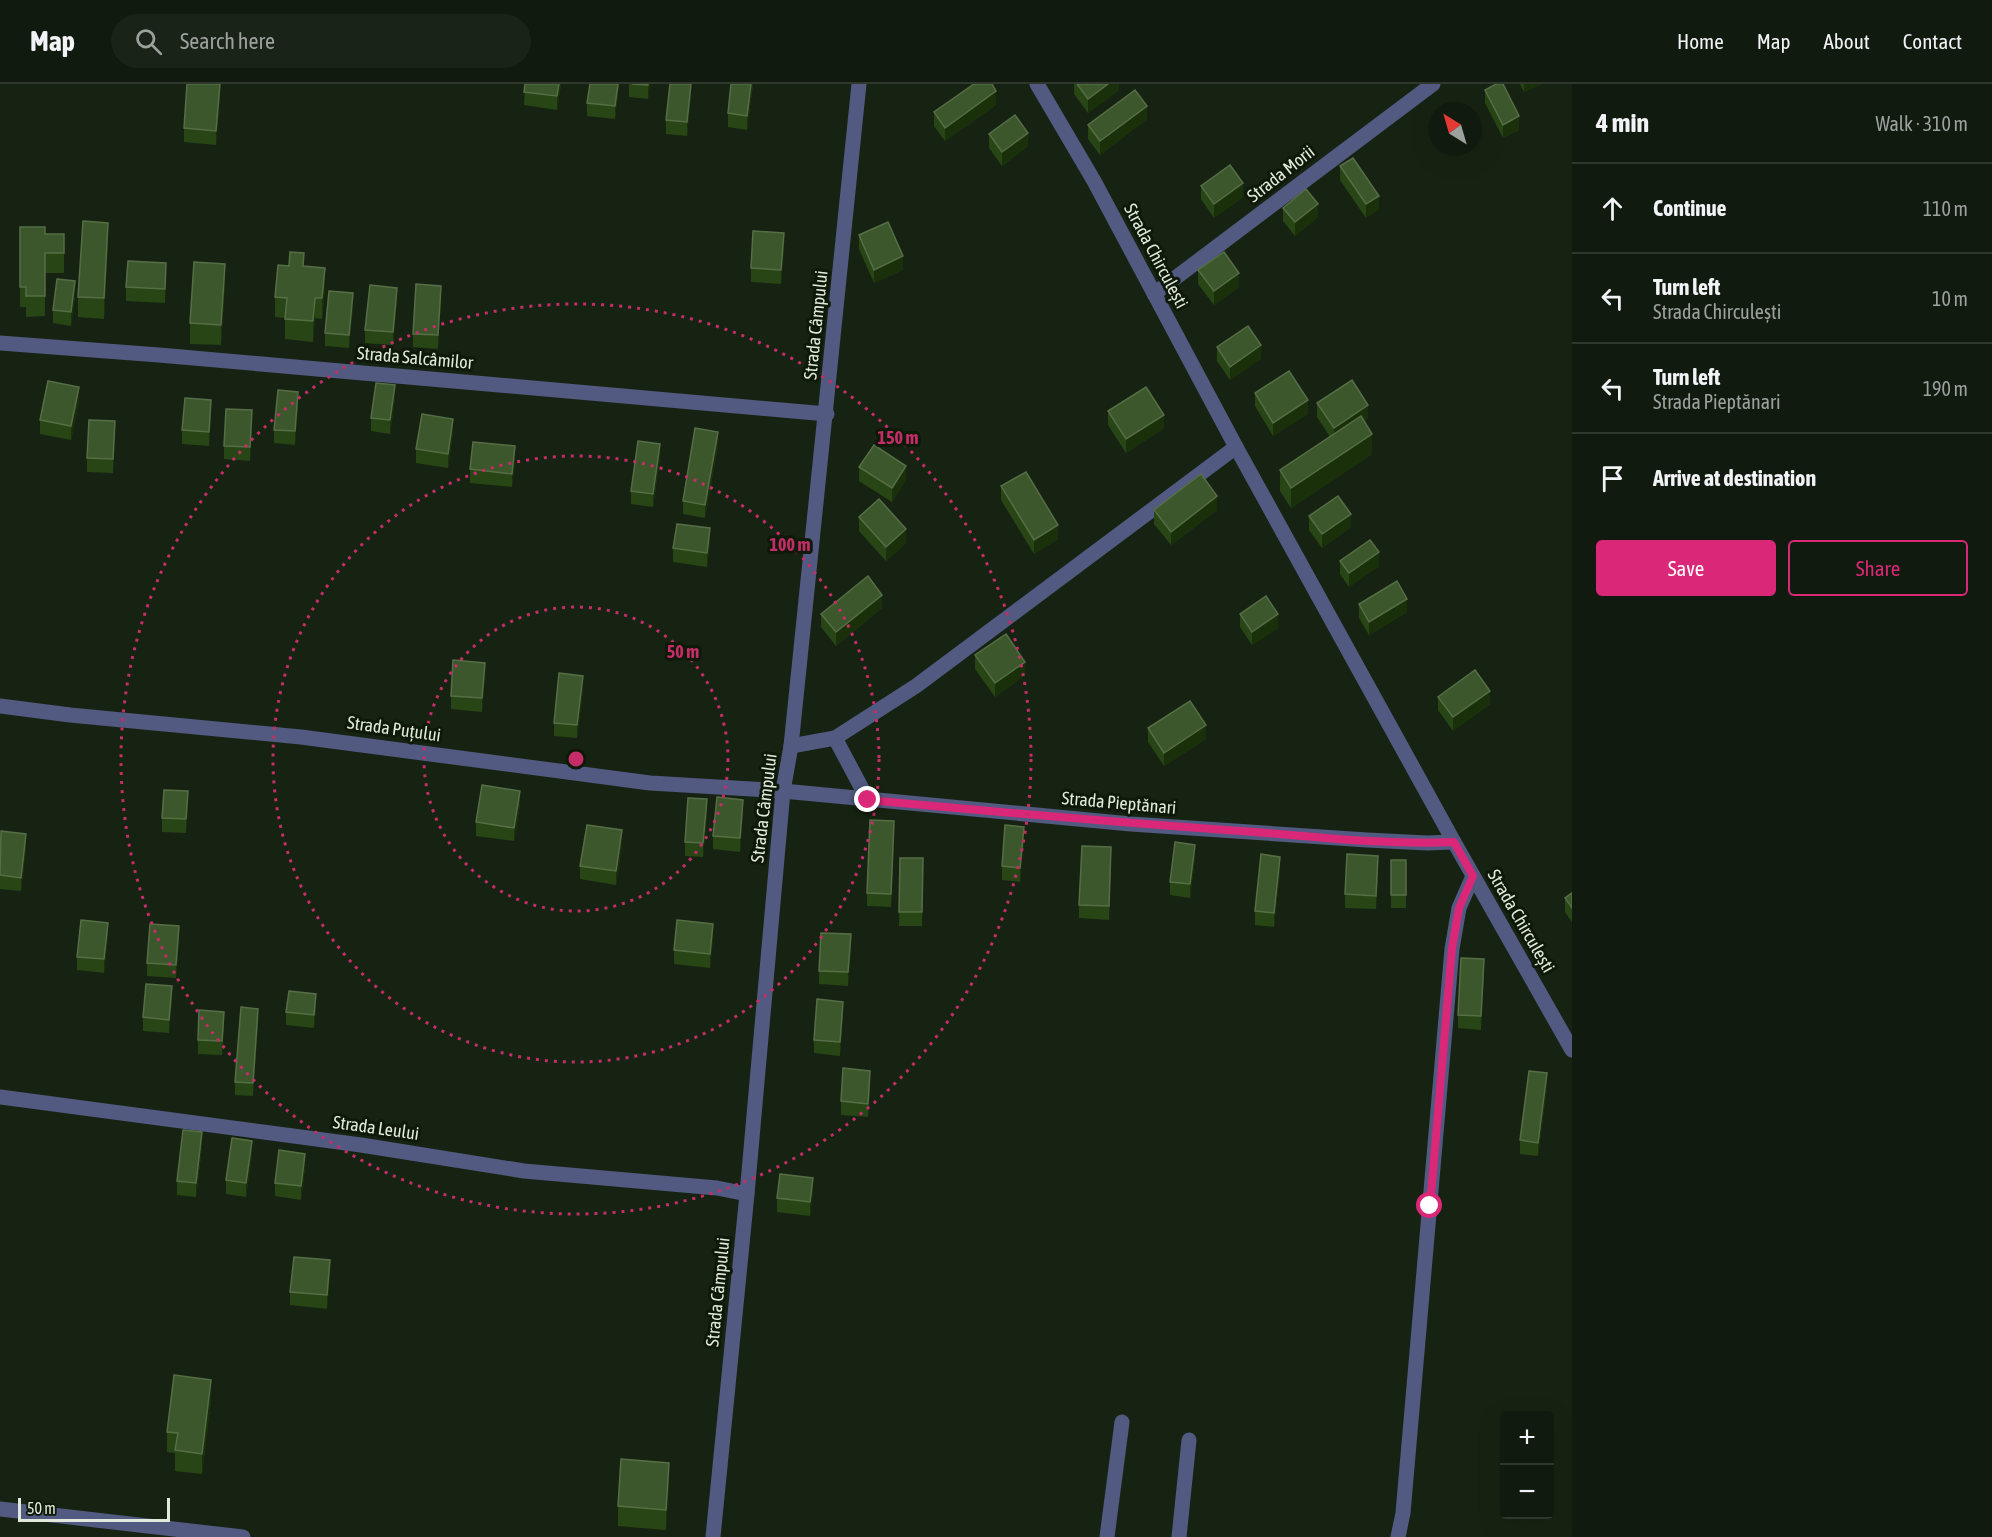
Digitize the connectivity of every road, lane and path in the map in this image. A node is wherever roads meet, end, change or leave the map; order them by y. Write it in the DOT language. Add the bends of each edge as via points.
graph roads {
  1 [pos="859,84"];
  2 [pos="1038,84"];
  3 [pos="1433,84"];
  4 [pos="1154,294"];
  5 [pos="0,343"];
  6 [pos="826,414"];
  7 [pos="1236,447"];
  8 [pos="0,706"];
  9 [pos="835,738"];
  10 [pos="791,746"];
  11 [pos="783,791"];
  12 [pos="868,800"];
  13 [pos="1454,842"];
  14 [pos="1473,876"];
  15 [pos="1572,1050"];
  16 [pos="0,1097"];
  17 [pos="747,1194"];
  18 [pos="1122,1422"];
  19 [pos="1189,1440"];
  20 [pos="0,1509"];
  21 [pos="243,1537"];
  22 [pos="713,1537"];
  23 [pos="1107,1537"];
  24 [pos="1179,1537"];
  25 [pos="1398,1537"];
  1 -- 6 [label="street, Strada Câmpului"];
  2 -- 4 [label="street, Strada Chirculești"];
  3 -- 4 [label="street, Strada Morii"];
  4 -- 7 [label="street, Strada Chirculești"];
  5 -- 6 [label="street, Strada Salcâmilor"];
  6 -- 10 [label="street, Strada Câmpului"];
  7 -- 9 [label="street" via="916,686"];
  7 -- 13 [label="street, Strada Chirculești"];
  8 -- 11 [label="street, Strada Puțului" via="301,736 650,783"];
  9 -- 10 [label="street"];
  9 -- 12 [label="street"];
  10 -- 11 [label="street, Strada Câmpului"];
  11 -- 12 [label="street, Strada Pieptănari"];
  11 -- 17 [label="street, Strada Câmpului"];
  12 -- 13 [label="street, Strada Pieptănari" via="1131,824"];
  13 -- 14 [label="street, Strada Chirculești"];
  14 -- 15 [label="street, Strada Chirculești"];
  14 -- 25 [label="street" via="1459,908 1452,949 1409,1456"];
  16 -- 17 [label="street, Strada Leului" via="524,1171"];
  17 -- 22 [label="street, Strada Câmpului"];
  18 -- 23 [label="street"];
  19 -- 24 [label="street"];
  20 -- 21 [label="street"];
}
